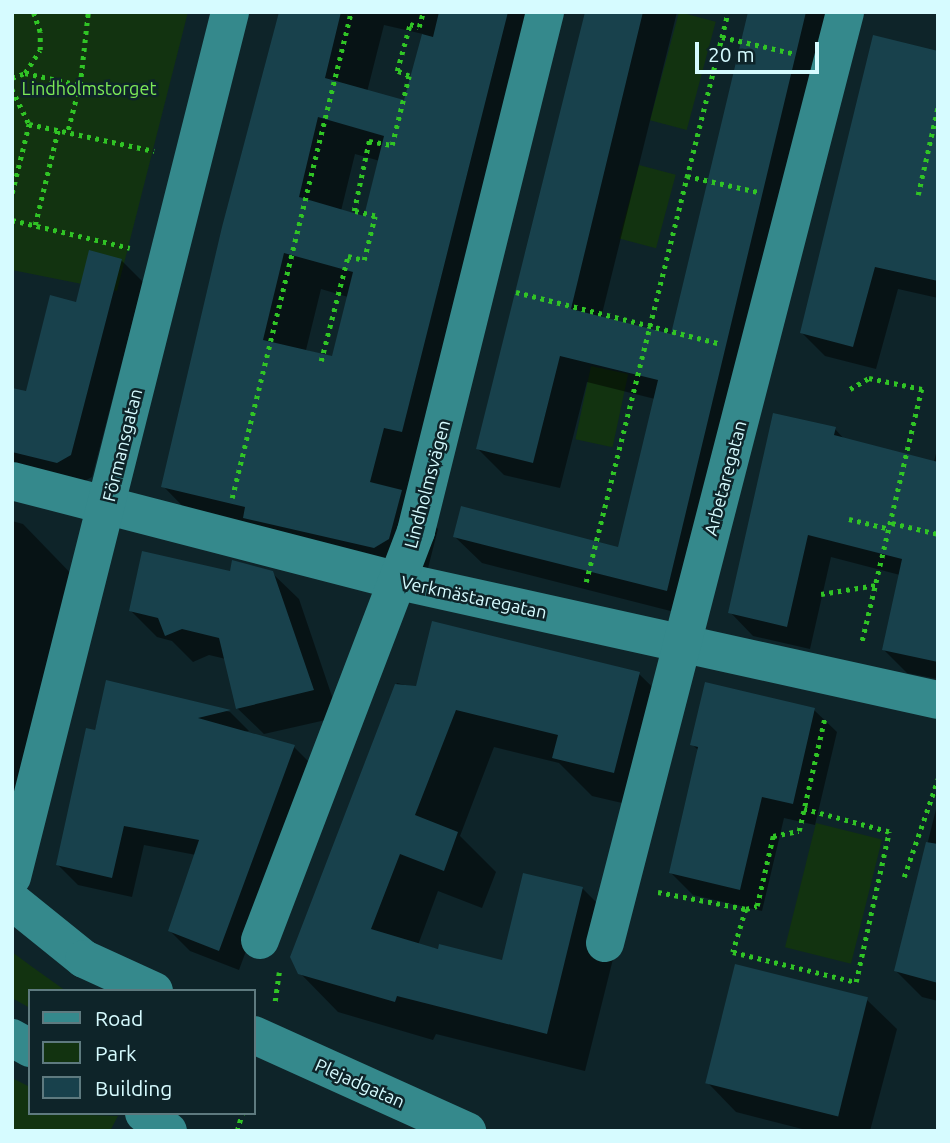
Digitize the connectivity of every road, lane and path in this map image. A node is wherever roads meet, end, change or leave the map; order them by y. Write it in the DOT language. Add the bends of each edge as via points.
graph roads {
  1 [pos="33,12"];
  2 [pos="88,12"];
  3 [pos="230,12"];
  4 [pos="351,12"];
  5 [pos="423,12"];
  6 [pos="545,12"];
  7 [pos="728,12"];
  8 [pos="845,12"];
  9 [pos="722,37"];
  10 [pos="832,62"];
  11 [pos="25,73"];
  12 [pos="12,78"];
  13 [pos="80,85"];
  14 [pos="12,89"];
  15 [pos="938,106"];
  16 [pos="29,124"];
  17 [pos="58,130"];
  18 [pos="68,132"];
  19 [pos="193,160"];
  20 [pos="687,176"];
  21 [pos="12,193"];
  22 [pos="918,195"];
  23 [pos="797,201"];
  24 [pos="12,220"];
  25 [pos="35,225"];
  26 [pos="169,258"];
  27 [pos="478,282"];
  28 [pos="650,326"];
  29 [pos="757,353"];
  30 [pos="321,362"];
  31 [pos="850,389"];
  32 [pos="12,481"];
  33 [pos="107,504"];
  34 [pos="849,519"];
  35 [pos="891,526"];
  36 [pos="938,534"];
  37 [pos="223,535"];
  38 [pos="400,581"];
  39 [pos="876,584"];
  40 [pos="821,594"];
  41 [pos="577,620"];
  42 [pos="682,643"];
  43 [pos="839,694"];
  44 [pos="938,700"];
  45 [pos="938,779"];
  46 [pos="804,809"];
  47 [pos="12,877"];
  48 [pos="904,877"];
  49 [pos="620,885"];
  50 [pos="12,901"];
  51 [pos="746,909"];
  52 [pos="260,940"];
  53 [pos="605,943"];
  54 [pos="149,989"];
  55 [pos="12,1038"];
  56 [pos="259,1038"];
  57 [pos="28,1047"];
  58 [pos="467,1131"];
  1 -- 11 [label="path" via="40,50"];
  2 -- 13 [label="path"];
  3 -- 19 [label="street, Förmansgatan"];
  4 -- 37 [label="path"];
  5 -- 30 [label="path" via="419,27 410,24 397,71 409,76 392,145 369,141 354,211 375,216 364,260 348,256"];
  6 -- 27 [label="street, Lindholmsvägen"];
  7 -- 9 [label="path"];
  8 -- 10 [label="street, Arbetaregatan"];
  9 -- 10 [label="path"];
  9 -- 20 [label="path"];
  10 -- 23 [label="street, Arbetaregatan"];
  11 -- 12 [label="path"];
  11 -- 13 [label="path"];
  13 -- 18 [label="path"];
  14 -- 16 [label="path"];
  15 -- 22 [label="path"];
  16 -- 17 [label="path"];
  16 -- 21 [label="path"];
  17 -- 18 [label="path"];
  17 -- 25 [label="path"];
  18 -- 19 [label="path"];
  19 -- 26 [label="street, Förmansgatan"];
  20 -- 23 [label="path"];
  20 -- 28 [label="path"];
  23 -- 29 [label="street, Arbetaregatan"];
  24 -- 25 [label="path"];
  25 -- 26 [label="path"];
  26 -- 33 [label="street, Förmansgatan"];
  27 -- 28 [label="path"];
  27 -- 38 [label="street, Lindholmsvägen"];
  28 -- 29 [label="path"];
  28 -- 41 [label="path"];
  29 -- 42 [label="street, Arbetaregatan"];
  31 -- 35 [label="path" via="869,378 922,389"];
  32 -- 33 [label="street, Verkmästaregatan"];
  33 -- 37 [label="street, Verkmästaregatan"];
  33 -- 47 [label="street, Förmansgatan"];
  34 -- 35 [label="path"];
  35 -- 36 [label="path"];
  35 -- 39 [label="path"];
  37 -- 38 [label="street, Verkmästaregatan"];
  38 -- 41 [label="street, Verkmästaregatan"];
  38 -- 52 [label="street, Lindholmsvägen"];
  39 -- 40 [label="path"];
  39 -- 43 [label="path"];
  41 -- 42 [label="street, Verkmästaregatan"];
  42 -- 43 [label="street, Verkmästaregatan"];
  42 -- 49 [label="street, Arbetaregatan"];
  43 -- 44 [label="street, Verkmästaregatan"];
  43 -- 46 [label="path"];
  45 -- 48 [label="path"];
  46 -- 51 [label="path" via="799,831 773,836 757,906"];
  46 -- 51 [label="path" via="889,832 856,982 733,952"];
  49 -- 51 [label="path"];
  49 -- 53 [label="street, Arbetaregatan"];
  50 -- 54 [label="street" via="84,960"];
  52 -- 56 [label="path" via="282,976"];
  55 -- 57 [label="street"];
  56 -- 58 [label="street, Plejadgatan"];
}
